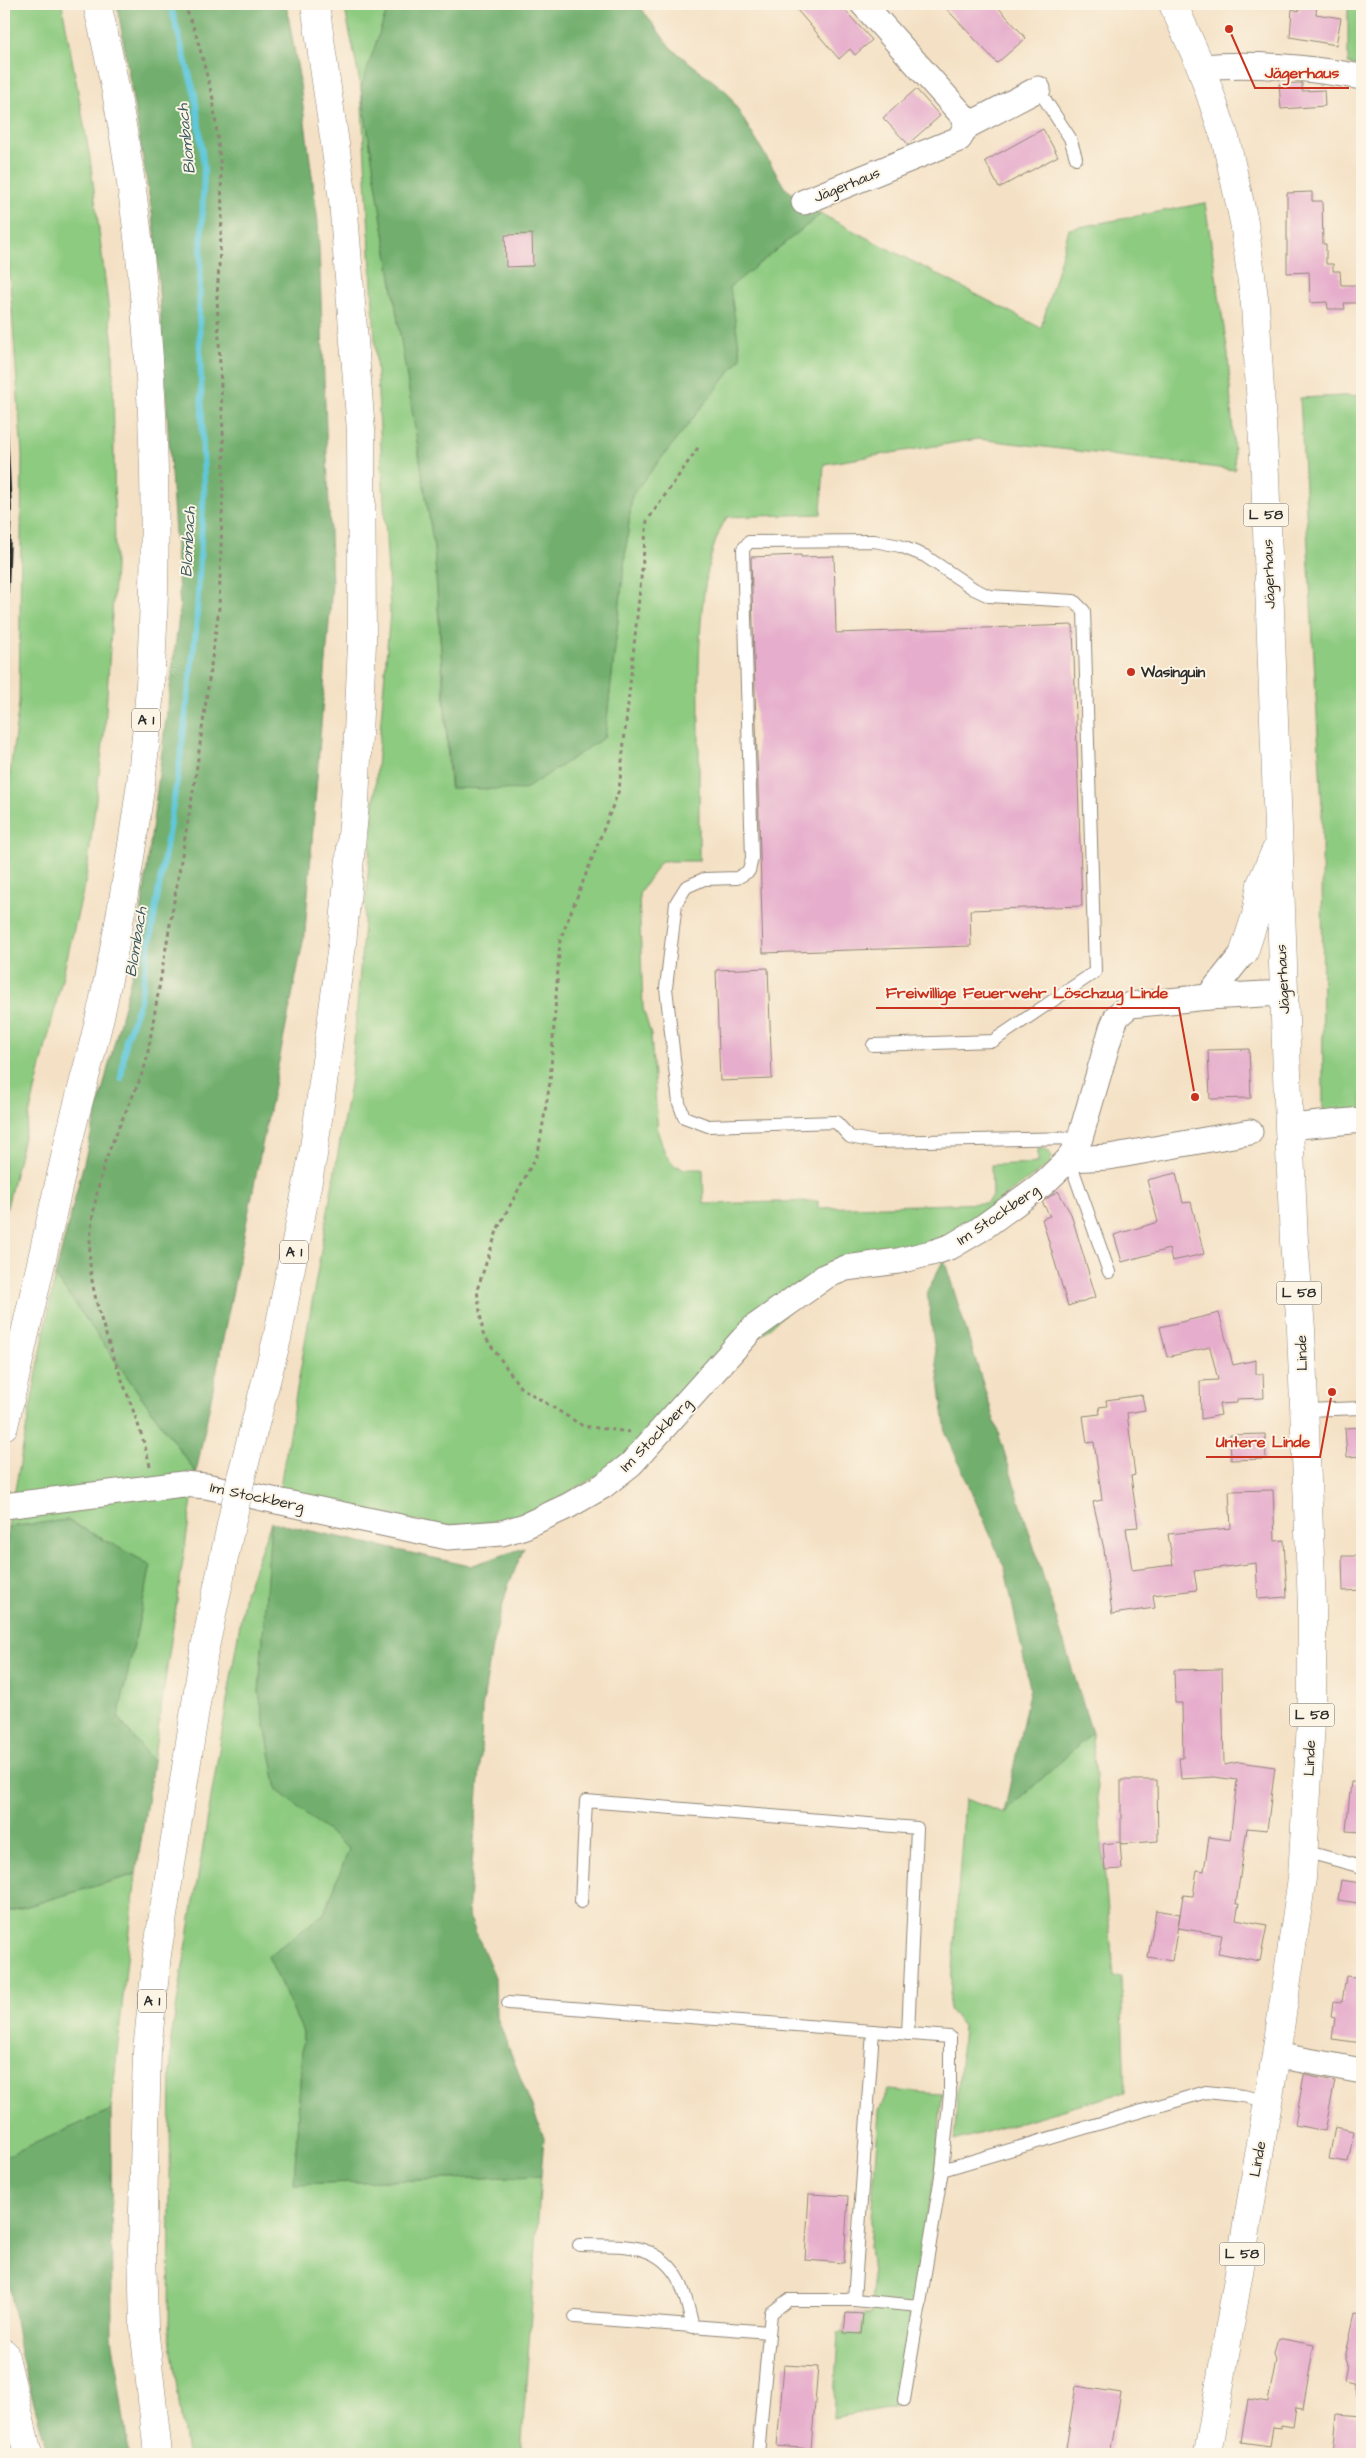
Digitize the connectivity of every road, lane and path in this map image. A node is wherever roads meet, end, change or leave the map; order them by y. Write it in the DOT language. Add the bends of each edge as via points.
graph roads {
  1 [pos="97,4"];
  2 [pos="184,4"];
  3 [pos="315,4"];
  4 [pos="863,4"];
  5 [pos="1173,4"];
  6 [pos="1201,67"];
  7 [pos="1362,77"];
  8 [pos="1038,89"];
  9 [pos="967,126"];
  10 [pos="1076,158"];
  11 [pos="804,202"];
  12 [pos="700,445"];
  13 [pos="1279,842"];
  14 [pos="1244,952"];
  15 [pos="1284,993"];
  16 [pos="1208,997"];
  17 [pos="873,1045"];
  18 [pos="1362,1120"];
  19 [pos="1289,1127"];
  20 [pos="1250,1132"];
  21 [pos="1074,1148"];
  22 [pos="1109,1272"];
  23 [pos="1362,1408"];
  24 [pos="1305,1410"];
  25 [pos="4,1426"];
  26 [pos="658,1436"];
  27 [pos="155,1486"];
  28 [pos="4,1506"];
  29 [pos="1304,1852"];
  30 [pos="1362,1867"];
  31 [pos="581,1902"];
  32 [pos="508,2003"];
  33 [pos="873,2031"];
  34 [pos="908,2034"];
  35 [pos="1276,2055"];
  36 [pos="1362,2071"];
  37 [pos="1268,2101"];
  38 [pos="942,2170"];
  39 [pos="579,2245"];
  40 [pos="854,2300"];
  41 [pos="920,2306"];
  42 [pos="575,2317"];
  43 [pos="693,2327"];
  44 [pos="769,2332"];
  45 [pos="4,2353"];
  46 [pos="904,2400"];
  47 [pos="28,2454"];
  48 [pos="158,2454"];
  49 [pos="758,2454"];
  50 [pos="1208,2454"];
  1 -- 25 [label="main road, A 1" via="127,163 149,341 156,550 151,664 141,779 103,1004"];
  2 -- 27 [label="path" via="196,34 213,100 221,170 222,219 217,297 224,455 219,608 195,780 146,1064 110,1148 93,1216 90,1253 91,1275 109,1343 145,1443"];
  3 -- 48 [label="main road, A 1, bridge" via="343,200 361,431 362,642 355,803 342,946 313,1155 277,1339 241,1478 203,1662 157,1954 147,2051 142,2250 144,2327"];
  4 -- 9 [label="street" via="964,117"];
  5 -- 6 [label="main road, Jägerhaus / L 58"];
  6 -- 7 [label="street" via="1237,64 1282,66"];
  6 -- 13 [label="main road, Jägerhaus / L 58" via="1237,184 1253,286 1265,475"];
  8 -- 9 [label="street, Jägerhaus"];
  8 -- 10 [label="lane" via="1070,138"];
  9 -- 11 [label="street, Jägerhaus" via="959,138"];
  12 -- 26 [label="path" via="647,521 619,790 560,940 550,1082 538,1153 498,1228 477,1290 483,1334 520,1387 583,1426"];
  13 -- 14 [label="main road" via="1261,884 1256,915"];
  13 -- 15 [label="main road, Jägerhaus / L 58"];
  14 -- 16 [label="street"];
  15 -- 16 [label="street, Im Stockberg"];
  15 -- 19 [label="main road, Jägerhaus / L 58"];
  16 -- 21 [label="street, Im Stockberg" via="1130,1005 1117,1016"];
  17 -- 21 [label="lane" via="993,1042 1095,972 1084,611 1074,601 989,596 925,556 900,546 874,541 749,542 743,548 752,858 749,871 736,878 704,879 686,888 676,903 666,988 684,1117 708,1126 836,1122 850,1136 875,1142"];
  18 -- 19 [label="street"];
  19 -- 24 [label="main road, Linde / L 58"];
  20 -- 21 [label="street" via="1109,1158"];
  21 -- 22 [label="lane"];
  21 -- 26 [label="street, Im Stockberg" via="1044,1183 952,1246 898,1261 846,1268 826,1276 752,1329"];
  23 -- 24 [label="lane"];
  24 -- 29 [label="main road, Linde / L 58" via="1312,1705"];
  26 -- 27 [label="street, Im Stockberg" via="631,1464 603,1486 568,1506 502,1534 448,1536 206,1486"];
  27 -- 28 [label="street, Im Stockberg"];
  29 -- 30 [label="lane"];
  29 -- 35 [label="main road, Linde / L 58"];
  31 -- 34 [label="lane" via="586,1801 917,1828"];
  32 -- 33 [label="lane"];
  33 -- 34 [label="lane"];
  33 -- 40 [label="lane"];
  34 -- 38 [label="lane" via="950,2037 950,2094"];
  35 -- 36 [label="street"];
  35 -- 37 [label="main road, Linde / L 58"];
  37 -- 38 [label="lane" via="1206,2092"];
  37 -- 50 [label="main road, Linde / L 58"];
  38 -- 41 [label="lane"];
  39 -- 43 [label="lane" via="639,2247 664,2259 680,2282"];
  40 -- 41 [label="lane"];
  40 -- 44 [label="lane" via="788,2300 771,2312"];
  41 -- 46 [label="lane"];
  42 -- 43 [label="lane"];
  43 -- 44 [label="lane"];
  44 -- 49 [label="lane"];
  45 -- 47 [label="main road"];
}
